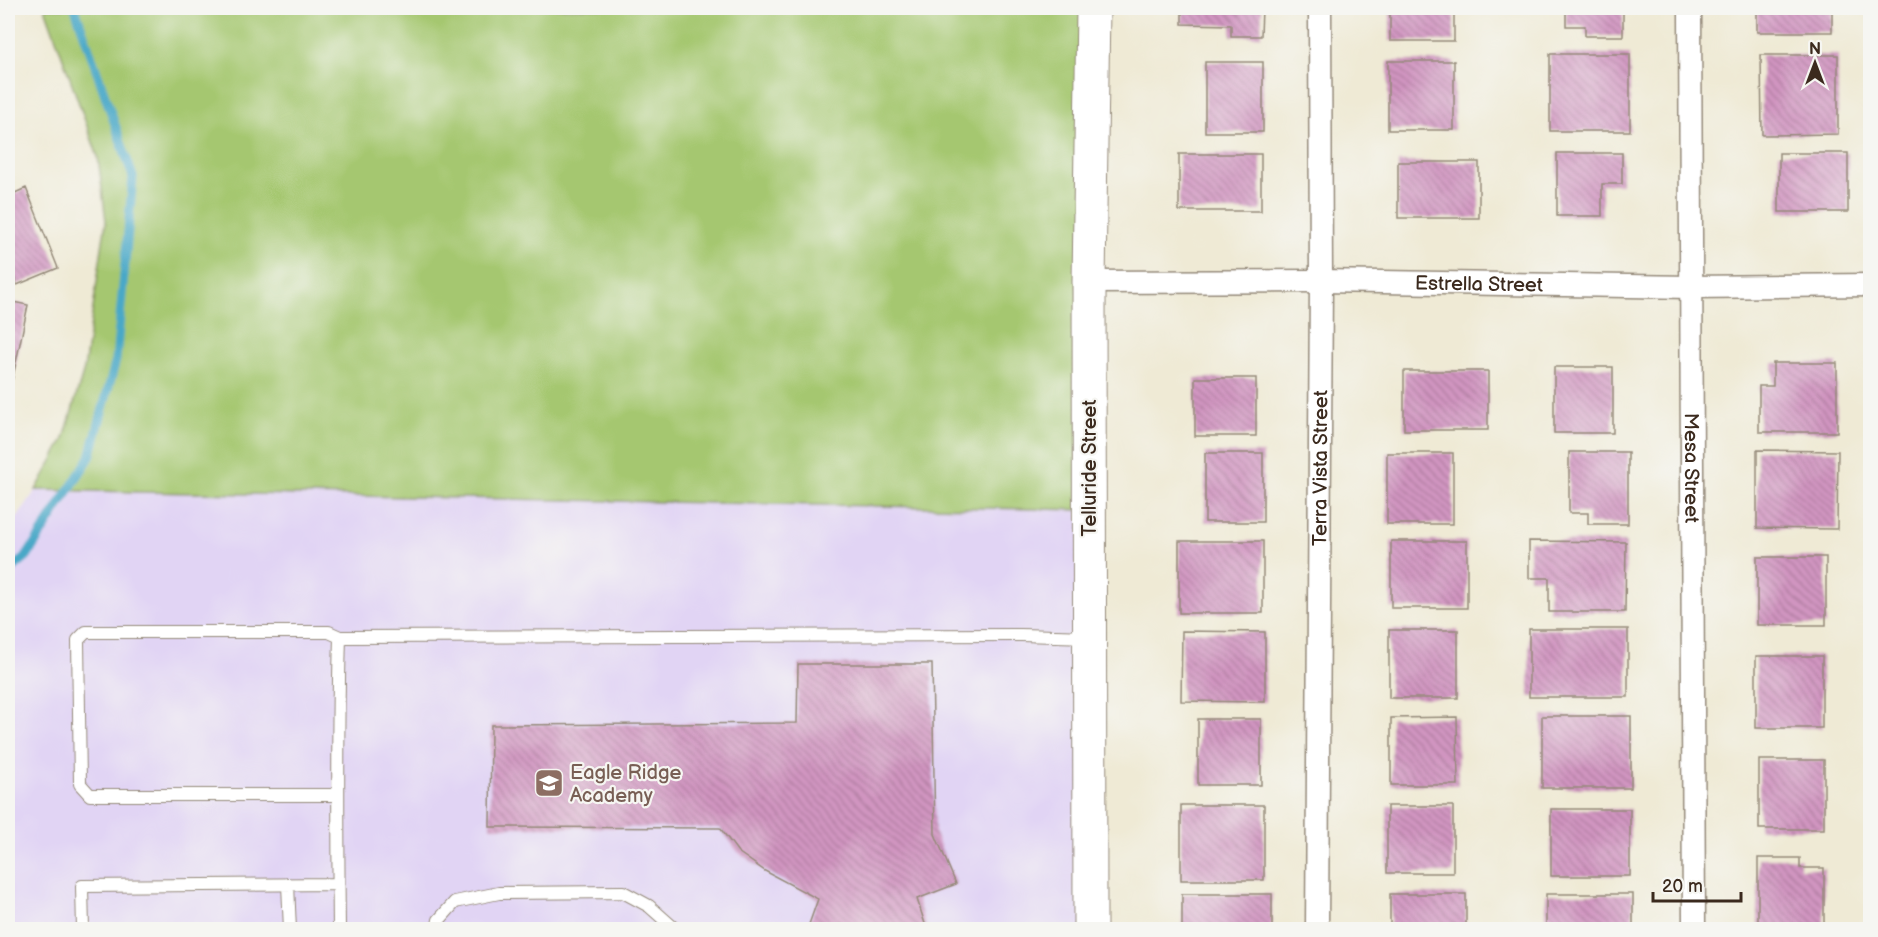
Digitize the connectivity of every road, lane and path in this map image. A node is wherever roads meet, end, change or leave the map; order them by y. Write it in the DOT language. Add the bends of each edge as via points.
graph roads {
  1 [pos="1093,8"];
  2 [pos="1320,8"];
  3 [pos="1690,8"];
  4 [pos="1321,281"];
  5 [pos="1089,282"];
  6 [pos="1870,285"];
  7 [pos="1691,287"];
  8 [pos="340,637"];
  9 [pos="1090,637"];
  10 [pos="338,795"];
  11 [pos="288,884"];
  12 [pos="338,884"];
  13 [pos="83,930"];
  14 [pos="290,930"];
  15 [pos="339,930"];
  16 [pos="437,930"];
  17 [pos="676,930"];
  18 [pos="1090,930"];
  19 [pos="1317,930"];
  20 [pos="1694,930"];
  1 -- 5 [label="street, Telluride Street"];
  2 -- 4 [label="street, Terra Vista Street"];
  3 -- 7 [label="street, Mesa Street"];
  4 -- 5 [label="street, Estrella Street"];
  4 -- 7 [label="street, Estrella Street"];
  4 -- 19 [label="street, Terra Vista Street"];
  5 -- 9 [label="street, Telluride Street"];
  6 -- 7 [label="street, Estrella Street"];
  7 -- 20 [label="street, Mesa Street"];
  8 -- 9 [label="lane"];
  8 -- 10 [label="lane"];
  8 -- 10 [label="lane" via="329,632 86,632 78,640 80,784 90,795"];
  9 -- 18 [label="street, Telluride Street"];
  10 -- 12 [label="lane"];
  11 -- 12 [label="lane"];
  11 -- 13 [label="lane" via="82,886"];
  11 -- 14 [label="lane"];
  12 -- 15 [label="lane"];
  16 -- 17 [label="lane" via="439,920 454,902 499,893 623,892 649,906"];
}
